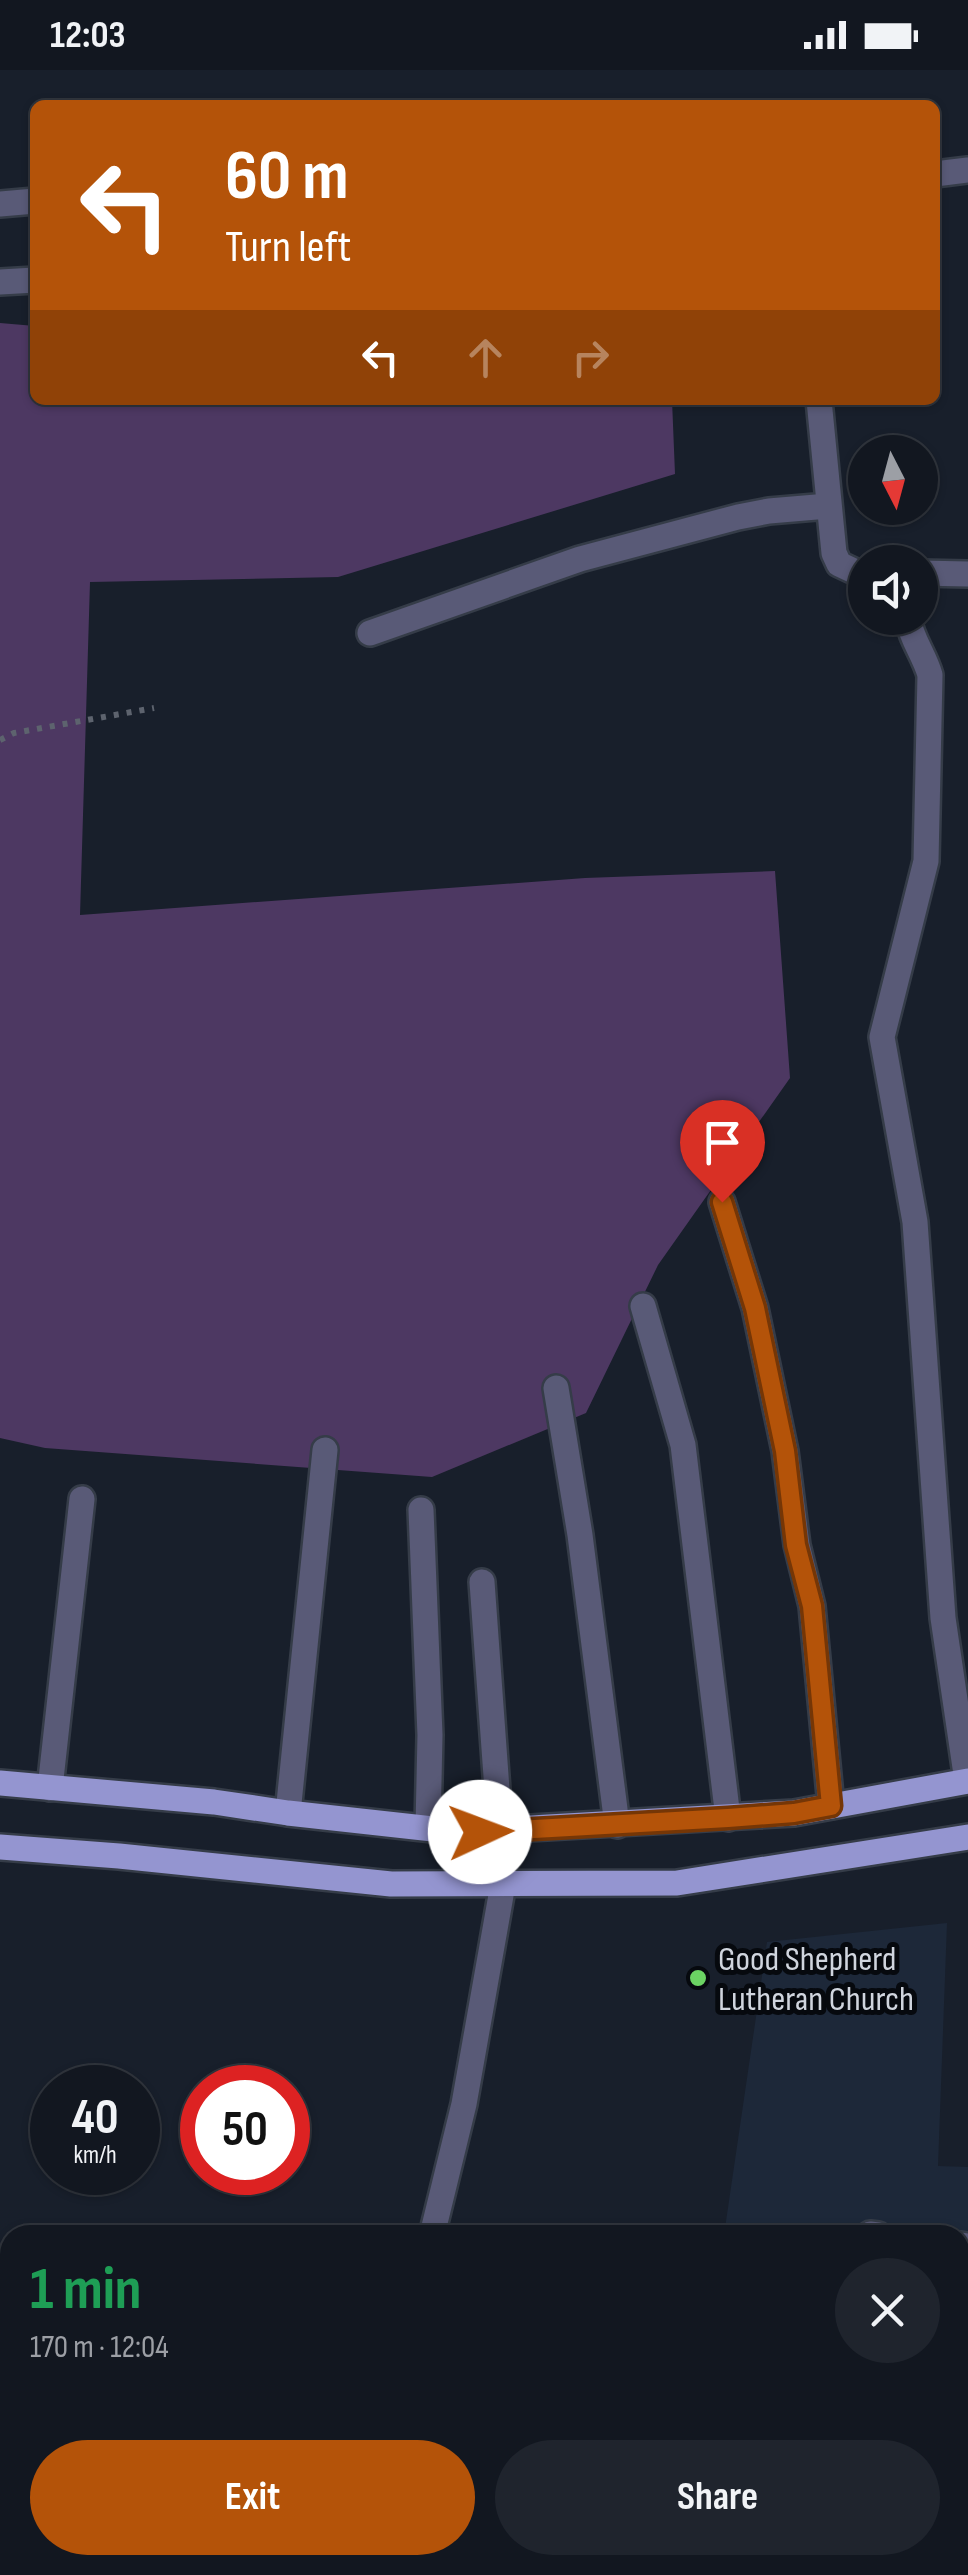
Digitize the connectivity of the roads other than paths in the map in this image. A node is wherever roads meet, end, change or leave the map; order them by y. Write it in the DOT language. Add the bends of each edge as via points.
graph roads {
  1 [pos="968,170"];
  2 [pos="940,173"];
  3 [pos="30,201"];
  4 [pos="0,204"];
  5 [pos="30,280"];
  6 [pos="0,282"];
  7 [pos="819,405"];
  8 [pos="828,506"];
  9 [pos="848,568"];
  10 [pos="938,574"];
  11 [pos="968,574"];
  12 [pos="370,632"];
  13 [pos="912,635"];
  14 [pos="722,1202"];
  15 [pos="644,1306"];
  16 [pos="556,1388"];
  17 [pos="325,1450"];
  18 [pos="82,1499"];
  19 [pos="421,1510"];
  20 [pos="482,1582"];
  21 [pos="968,1781"];
  22 [pos="0,1784"];
  23 [pos="50,1788"];
  24 [pos="831,1806"];
  25 [pos="288,1814"];
  26 [pos="728,1818"];
  27 [pos="617,1824"];
  28 [pos="428,1828"];
  29 [pos="500,1832"];
  30 [pos="968,1836"];
  31 [pos="0,1846"];
  32 [pos="503,1884"];
  33 [pos="434,2225"];
  1 -- 2 [label="street"];
  3 -- 4 [label="street"];
  5 -- 6 [label="street"];
  7 -- 8 [label="street"];
  8 -- 9 [label="street" via="834,553"];
  8 -- 12 [label="street" via="738,517 580,559"];
  10 -- 11 [label="street"];
  13 -- 21 [label="street" via="930,675 926,861 882,1037 915,1222 943,1618"];
  14 -- 24 [label="street" via="755,1308 785,1451 796,1545 812,1606"];
  15 -- 26 [label="street" via="683,1445"];
  16 -- 27 [label="street"];
  17 -- 25 [label="street"];
  18 -- 23 [label="street"];
  19 -- 28 [label="street"];
  20 -- 29 [label="street"];
  21 -- 24 [label="main road"];
  22 -- 23 [label="main road"];
  23 -- 25 [label="main road"];
  24 -- 26 [label="main road"];
  25 -- 28 [label="main road"];
  26 -- 27 [label="main road"];
  27 -- 29 [label="main road"];
  28 -- 29 [label="main road"];
  30 -- 32 [label="main road" via="677,1883"];
  31 -- 32 [label="main road" via="392,1884"];
  32 -- 33 [label="street" via="464,2104"];
}
